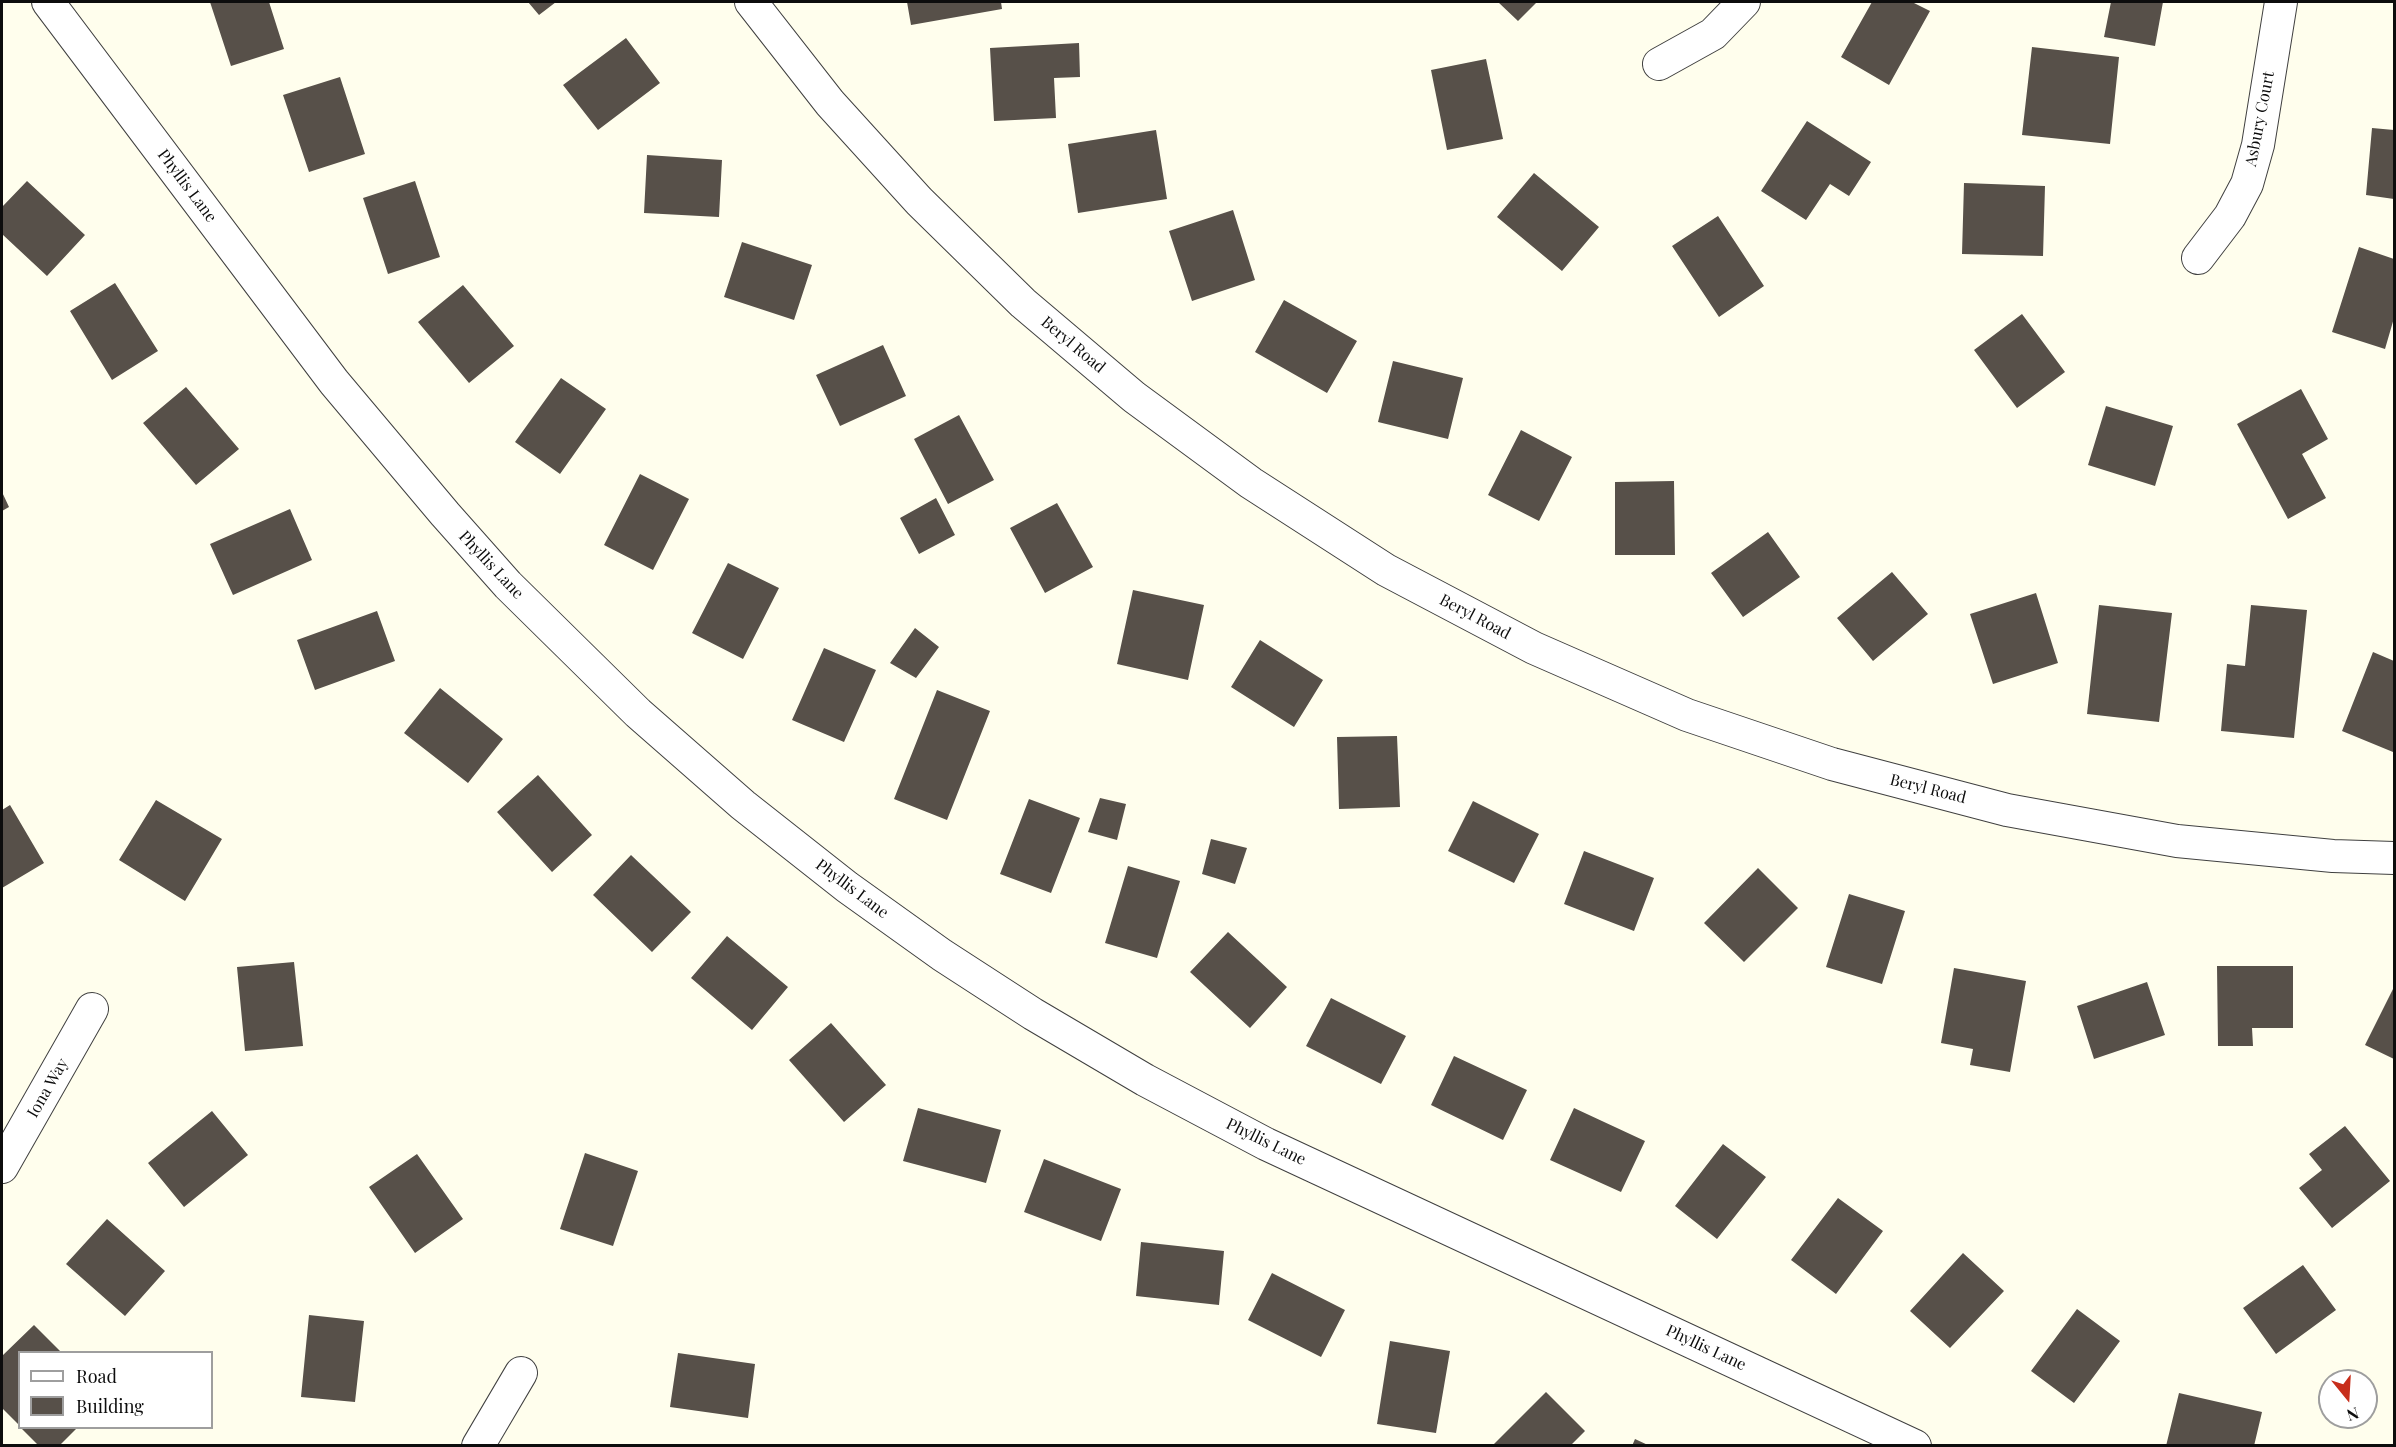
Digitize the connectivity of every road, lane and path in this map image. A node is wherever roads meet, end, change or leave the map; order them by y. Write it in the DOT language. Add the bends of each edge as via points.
graph roads {
  1 [pos="48,2"];
  2 [pos="751,2"];
  3 [pos="1744,2"];
  4 [pos="2281,2"];
  5 [pos="1659,64"];
  6 [pos="2198,258"];
  7 [pos="2394,858"];
  8 [pos="92,1009"];
  9 [pos="2,1167"];
  10 [pos="521,1373"];
  11 [pos="478,1446"];
  12 [pos="1915,1446"];
  1 -- 12 [label="street, Phyllis Lane" via="334,382 508,585 638,713 743,805 847,887 1033,1014 1246,1133"];
  2 -- 7 [label="street, Beryl Road" via="830,103 918,201 1023,303 1134,397 1251,483 1386,570 1534,648 1687,715 1832,765 2007,810 2177,841"];
  3 -- 5 [label="street" via="1713,34"];
  4 -- 6 [label="street, Asbury Court" via="2258,145 2247,184 2230,216"];
  8 -- 9 [label="street, Iona Way"];
  10 -- 11 [label="street"];
}
